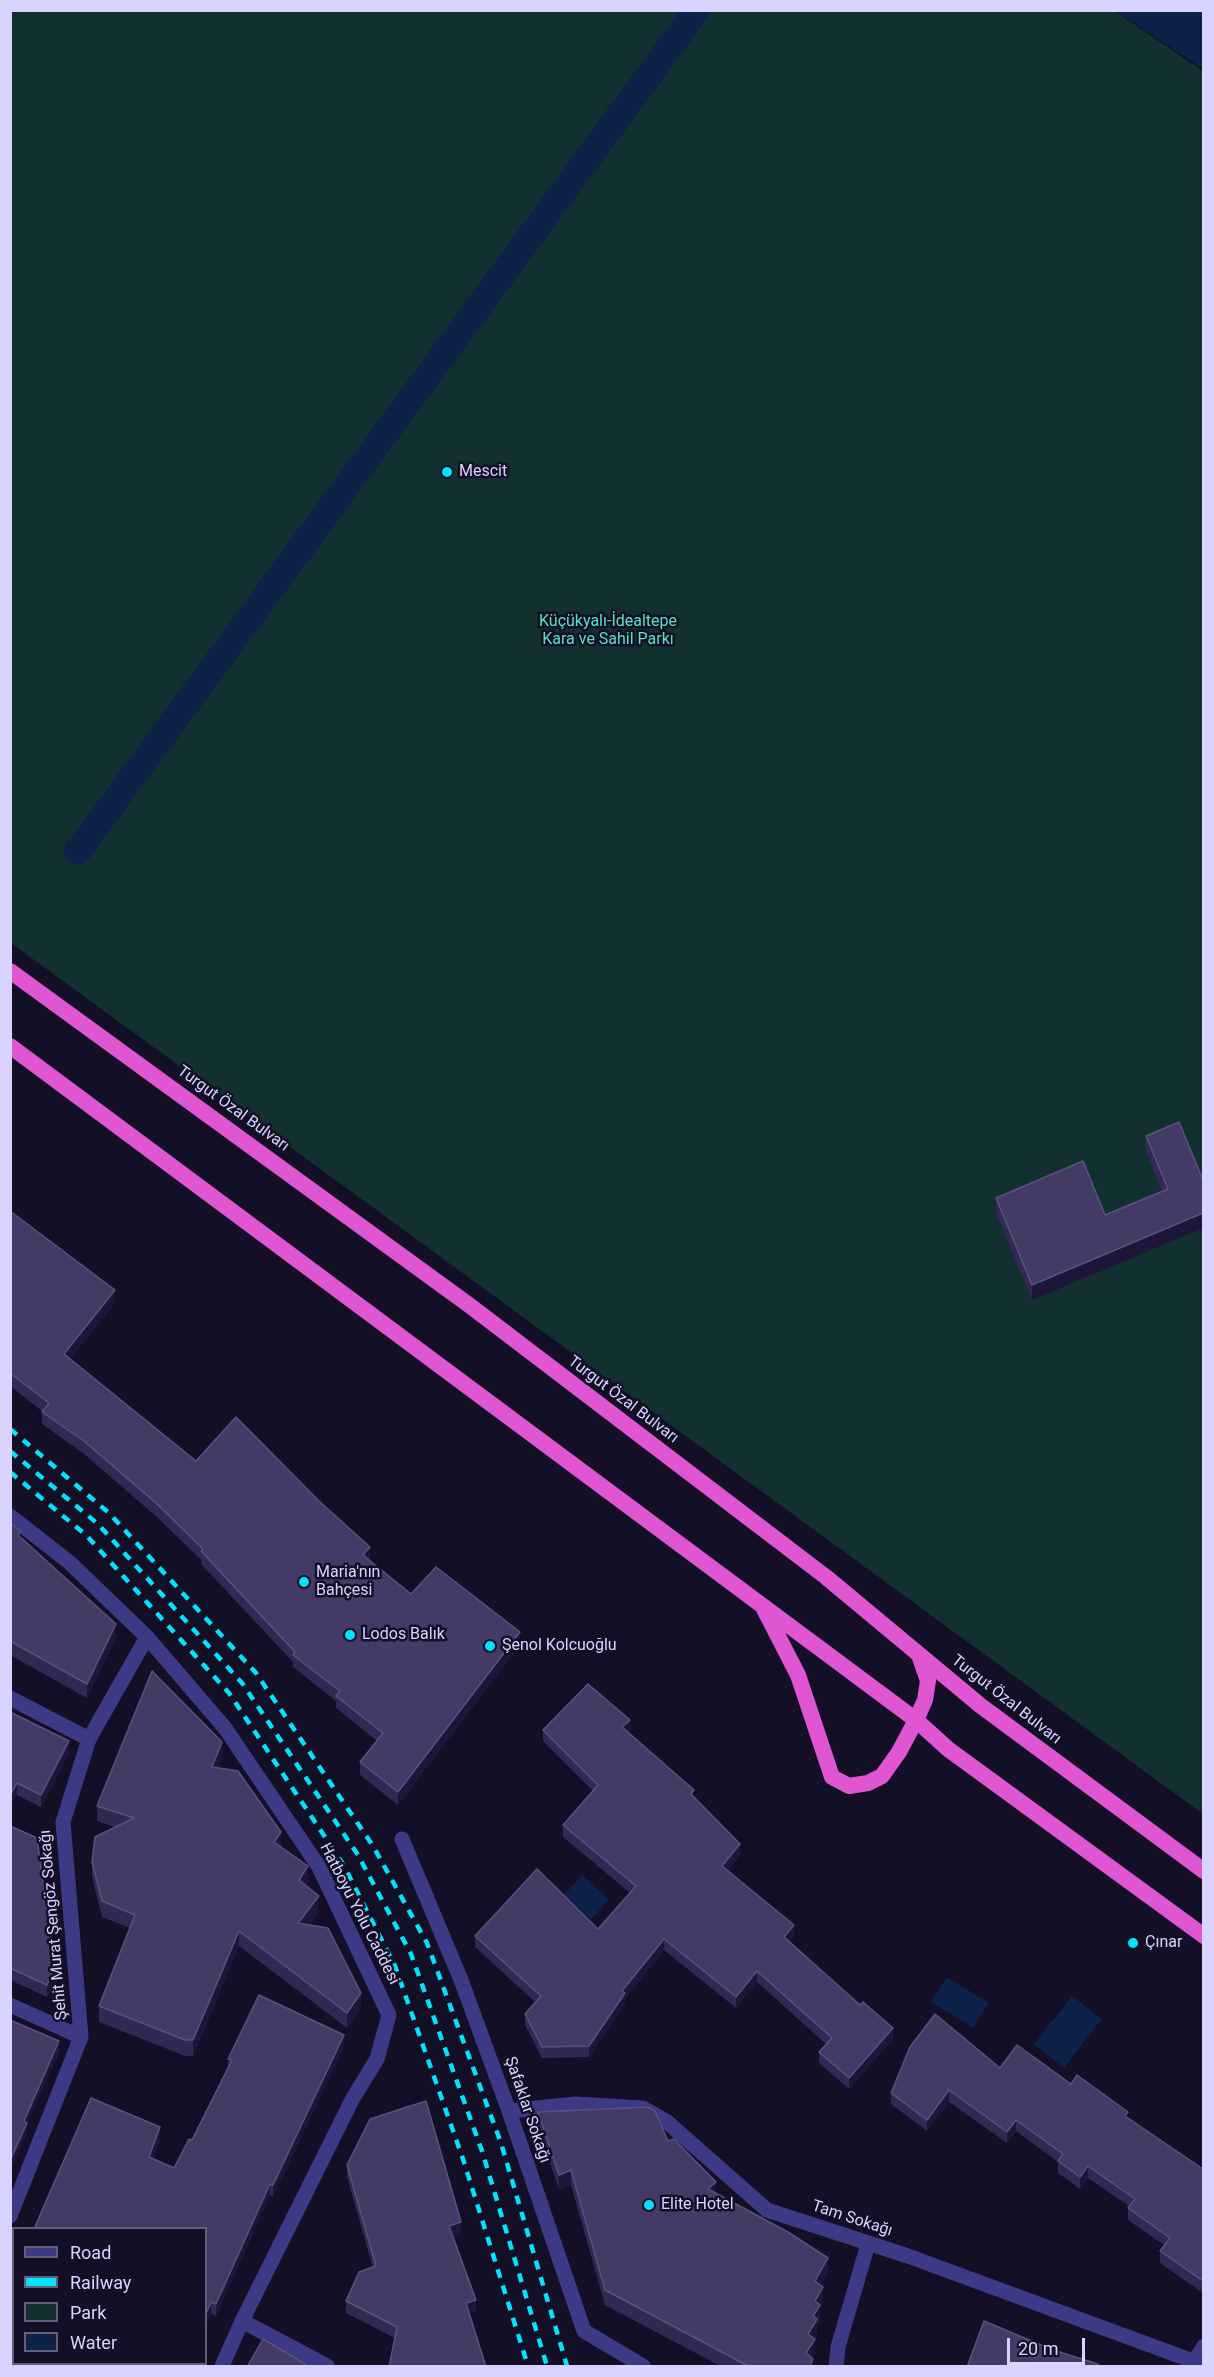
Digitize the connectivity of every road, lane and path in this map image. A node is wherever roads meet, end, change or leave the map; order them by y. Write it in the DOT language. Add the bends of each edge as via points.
graph roads {
  1 [pos="10,971"];
  2 [pos="10,1046"];
  3 [pos="10,1516"];
  4 [pos="763,1605"];
  5 [pos="147,1637"];
  6 [pos="919,1654"];
  7 [pos="10,1698"];
  8 [pos="916,1720"];
  9 [pos="89,1739"];
  10 [pos="402,1839"];
  11 [pos="1203,1871"];
  12 [pos="1203,1936"];
  13 [pos="10,2005"];
  14 [pos="81,2037"];
  15 [pos="509,2112"];
  16 [pos="10,2216"];
  17 [pos="868,2244"];
  18 [pos="242,2321"];
  19 [pos="1203,2346"];
  20 [pos="1195,2365"];
  21 [pos="222,2367"];
  22 [pos="327,2367"];
  23 [pos="643,2367"];
  24 [pos="836,2367"];
  1 -- 6 [label="highway, Turgut Özal Bulvarı" via="469,1305 826,1577"];
  2 -- 4 [label="highway"];
  3 -- 5 [label="street, Hatboyu Yolu Caddesi" via="69,1562"];
  4 -- 8 [label="highway"];
  4 -- 8 [label="highway" via="798,1675 832,1777 849,1786 882,1776"];
  5 -- 9 [label="street, Şehit Murat Şengöz Sokağı"];
  5 -- 18 [label="street, Hatboyu Yolu Caddesi" via="225,1728 319,1866 389,2015 377,2059 353,2098"];
  6 -- 8 [label="highway" via="928,1681 926,1700"];
  6 -- 11 [label="highway, Turgut Özal Bulvarı" via="981,1706"];
  7 -- 9 [label="street"];
  8 -- 12 [label="highway" via="948,1749"];
  9 -- 14 [label="street, Şehit Murat Şengöz Sokağı" via="63,1822"];
  10 -- 15 [label="street, Şafaklar Sokağı" via="461,1980"];
  13 -- 14 [label="street"];
  14 -- 16 [label="street, Şehit Murat Şengöz Sokağı"];
  15 -- 17 [label="street, Tam Sokağı" via="575,2104 643,2108 666,2121 767,2210"];
  15 -- 23 [label="street, Şafaklar Sokağı" via="584,2331"];
  17 -- 20 [label="street, Tam Sokağı"];
  17 -- 24 [label="street" via="838,2347"];
  18 -- 21 [label="street, Hatboyu Yolu Caddesi"];
  18 -- 22 [label="street"];
  19 -- 20 [label="street"];
}
